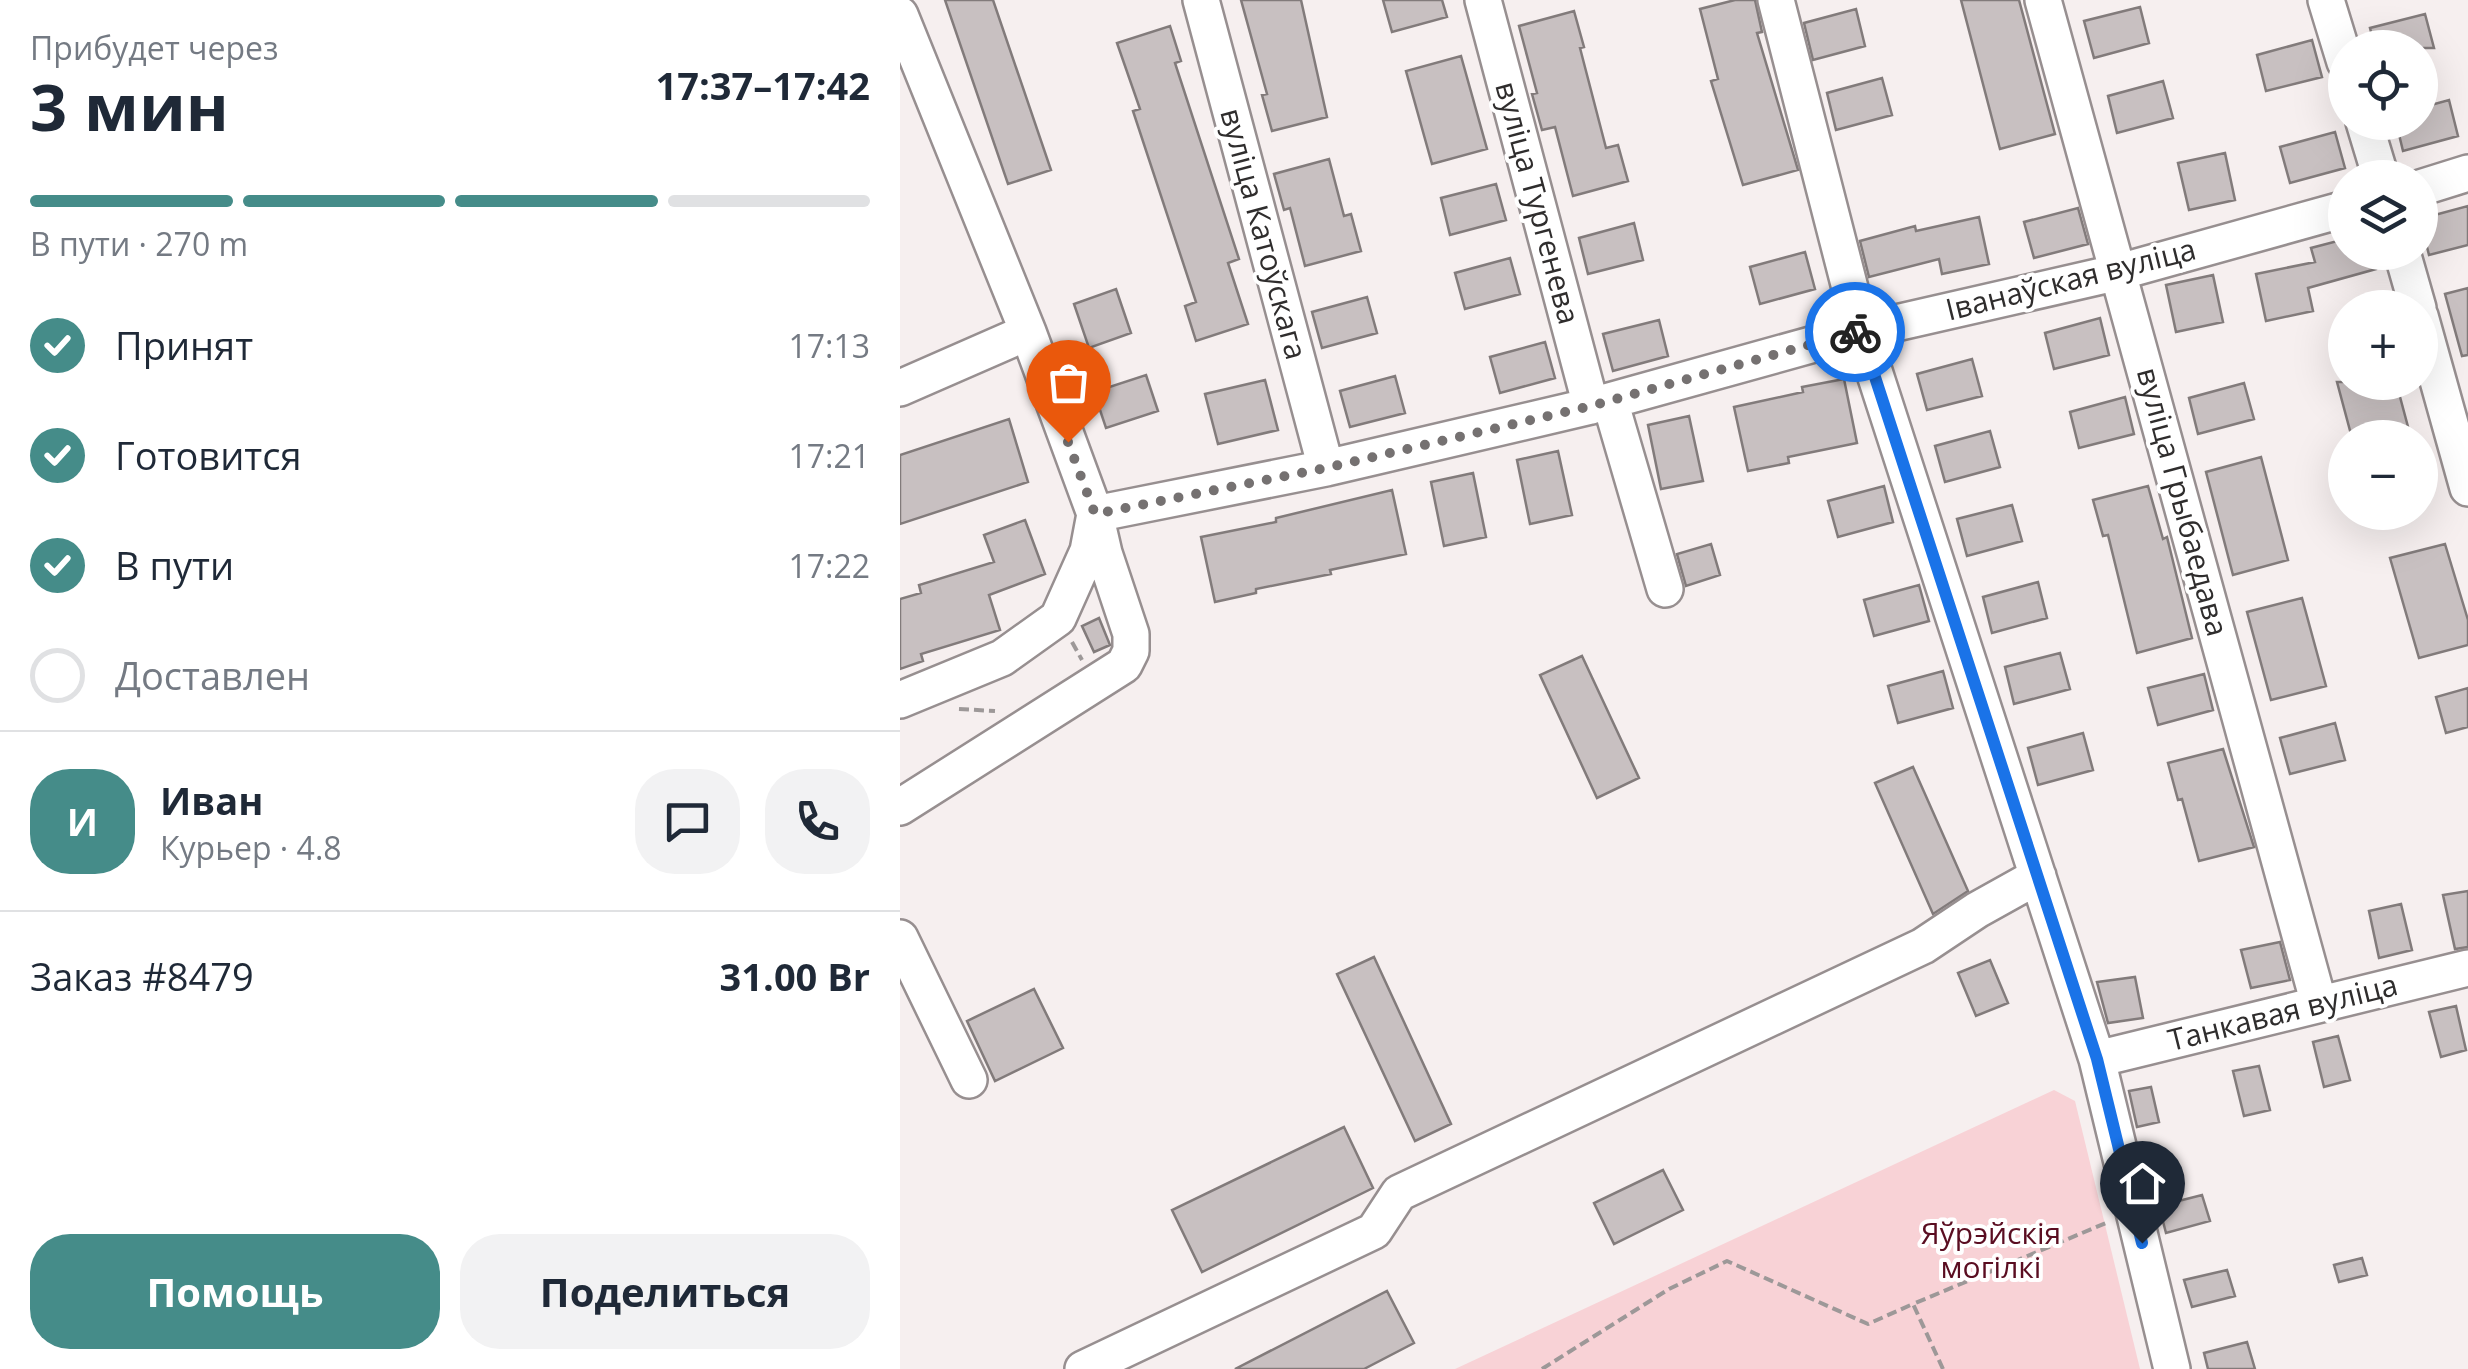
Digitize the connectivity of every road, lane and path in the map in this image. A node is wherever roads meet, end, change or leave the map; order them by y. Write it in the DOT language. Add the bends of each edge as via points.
graph roads {
  1 [pos="1200,0"];
  2 [pos="1483,0"];
  3 [pos="1776,0"];
  4 [pos="2043,0"];
  5 [pos="2326,0"];
  6 [pos="900,15"];
  7 [pos="2335,30"];
  8 [pos="2468,174"];
  9 [pos="2438,183"];
  10 [pos="2328,214"];
  11 [pos="2119,272"];
  12 [pos="1860,331"];
  13 [pos="1028,332"];
  14 [pos="2438,380"];
  15 [pos="900,388"];
  16 [pos="1600,403"];
  17 [pos="1326,468"];
  18 [pos="2468,488"];
  19 [pos="1095,514"];
  20 [pos="1666,589"];
  21 [pos="900,700"];
  22 [pos="900,807"];
  23 [pos="2038,876"];
  24 [pos="900,938"];
  25 [pos="2468,968"];
  26 [pos="2319,1004"];
  27 [pos="2097,1059"];
  28 [pos="968,1080"];
  29 [pos="2134,1211"];
  30 [pos="1913,1304"];
  31 [pos="1084,1369"];
  32 [pos="1542,1369"];
  33 [pos="1942,1369"];
  34 [pos="2172,1369"];
  1 -- 17 [label="street, вуліца Катоўскага"];
  2 -- 16 [label="street, вуліца Тургенева"];
  3 -- 12 [label="street"];
  4 -- 11 [label="street, вуліца Грыбаедава"];
  5 -- 7 [label="street"];
  6 -- 13 [label="street"];
  8 -- 9 [label="street"];
  10 -- 11 [label="street, Іванаўская вуліца"];
  11 -- 12 [label="street, Іванаўская вуліца"];
  11 -- 26 [label="street, вуліца Грыбаедава"];
  12 -- 16 [label="street, Іванаўская вуліца"];
  12 -- 23 [label="street"];
  13 -- 15 [label="street"];
  13 -- 19 [label="street"];
  14 -- 18 [label="street"];
  16 -- 17 [label="street, Іванаўская вуліца"];
  16 -- 20 [label="street, вуліца Тургенева"];
  17 -- 19 [label="street, Іванаўская вуліца"];
  19 -- 21 [label="street" via="1088,551 1058,618 1002,658"];
  19 -- 22 [label="street" via="1131,634 1124,665"];
  23 -- 27 [label="street"];
  23 -- 31 [label="street" via="1922,946 1399,1193 1374,1231"];
  24 -- 28 [label="street"];
  25 -- 26 [label="street, Танкавая вуліца"];
  26 -- 27 [label="street, Танкавая вуліца"];
  27 -- 29 [label="street"];
  29 -- 30 [label="path"];
  29 -- 34 [label="street"];
  30 -- 32 [label="path" via="1868,1324 1727,1261 1668,1289"];
  30 -- 33 [label="path"];
}
